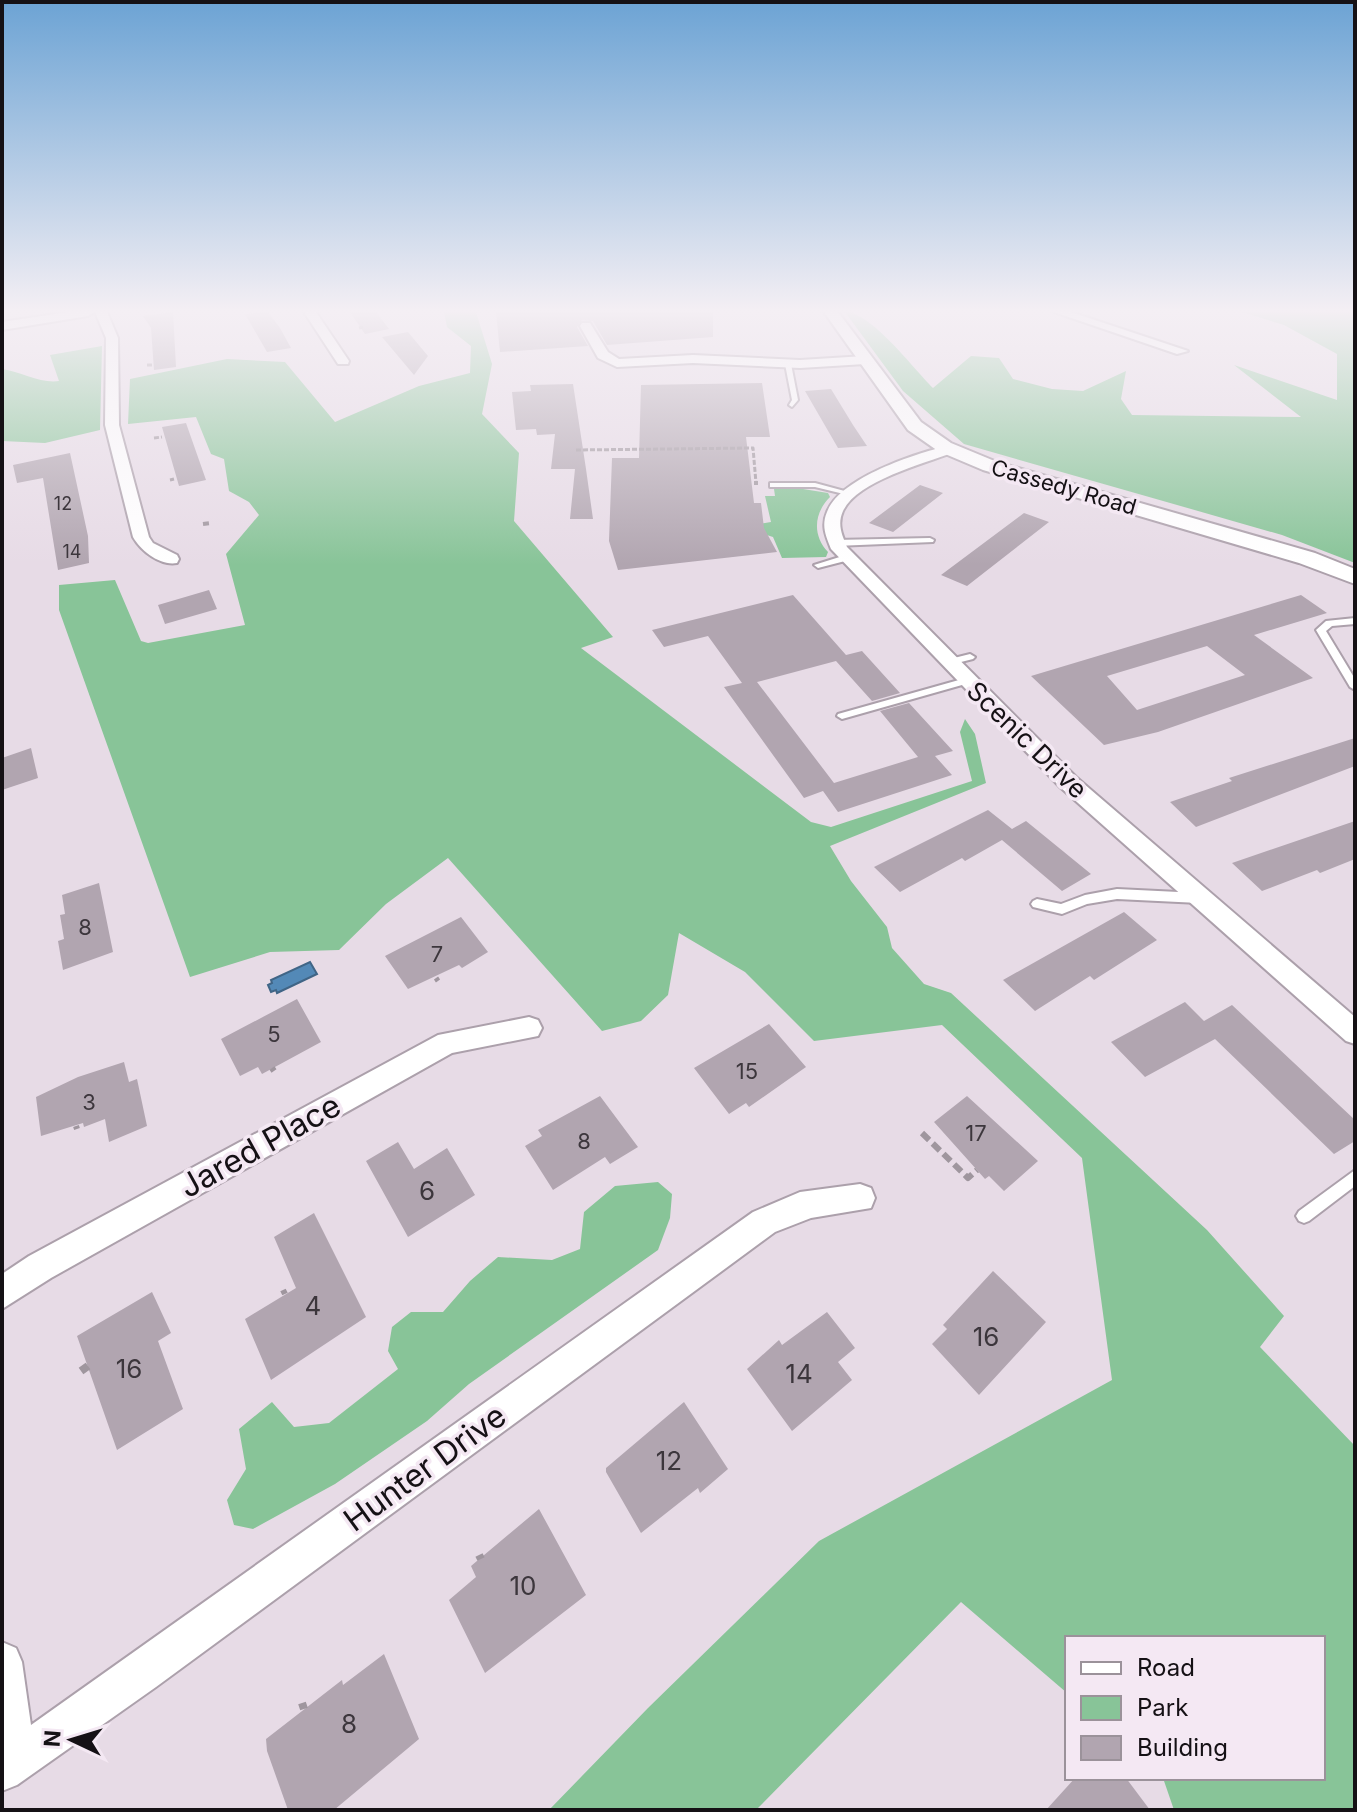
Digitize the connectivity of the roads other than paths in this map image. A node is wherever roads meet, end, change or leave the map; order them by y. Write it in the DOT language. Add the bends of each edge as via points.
graph roads {
  1 [pos="112,397"];
  2 [pos="794,397"];
  3 [pos="892,397"];
  4 [pos="792,405"];
  5 [pos="947,450"];
  6 [pos="773,485"];
  7 [pos="848,493"];
  8 [pos="930,540"];
  9 [pos="841,550"];
  10 [pos="171,559"];
  11 [pos="818,565"];
  12 [pos="1355,577"];
  13 [pos="1355,621"];
  14 [pos="966,681"];
  15 [pos="1355,687"];
  16 [pos="842,716"];
  17 [pos="1201,898"];
  18 [pos="1037,904"];
  19 [pos="529,1028"];
  20 [pos="1355,1033"];
  21 [pos="1355,1177"];
  22 [pos="860,1198"];
  23 [pos="1304,1216"];
  24 [pos="2,1293"];
  25 [pos="2,1662"];
  26 [pos="9,1764"];
  1 -- 10 [label="street" via="112,425 141,537 146,546"];
  2 -- 4 [label="lane"];
  3 -- 5 [label="street, Cassedy Road" via="912,424"];
  5 -- 7 [label="street"];
  5 -- 12 [label="street, Cassedy Road"];
  6 -- 7 [label="lane" via="815,485"];
  7 -- 9 [label="street" via="832,514 830,529"];
  8 -- 9 [label="lane"];
  9 -- 11 [label="lane"];
  9 -- 14 [label="street, Scenic Drive" via="959,660"];
  13 -- 15 [label="lane" via="1329,623 1321,630"];
  14 -- 16 [label="lane"];
  14 -- 17 [label="street, Scenic Drive" via="1068,782"];
  17 -- 18 [label="lane" via="1117,894 1062,909"];
  17 -- 20 [label="street, Scenic Drive"];
  19 -- 24 [label="street, Jared Place" via="447,1043 40,1267"];
  21 -- 23 [label="lane"];
  22 -- 26 [label="street, Hunter Drive" via="812,1201 764,1222"];
  25 -- 26 [label="street"];
}
